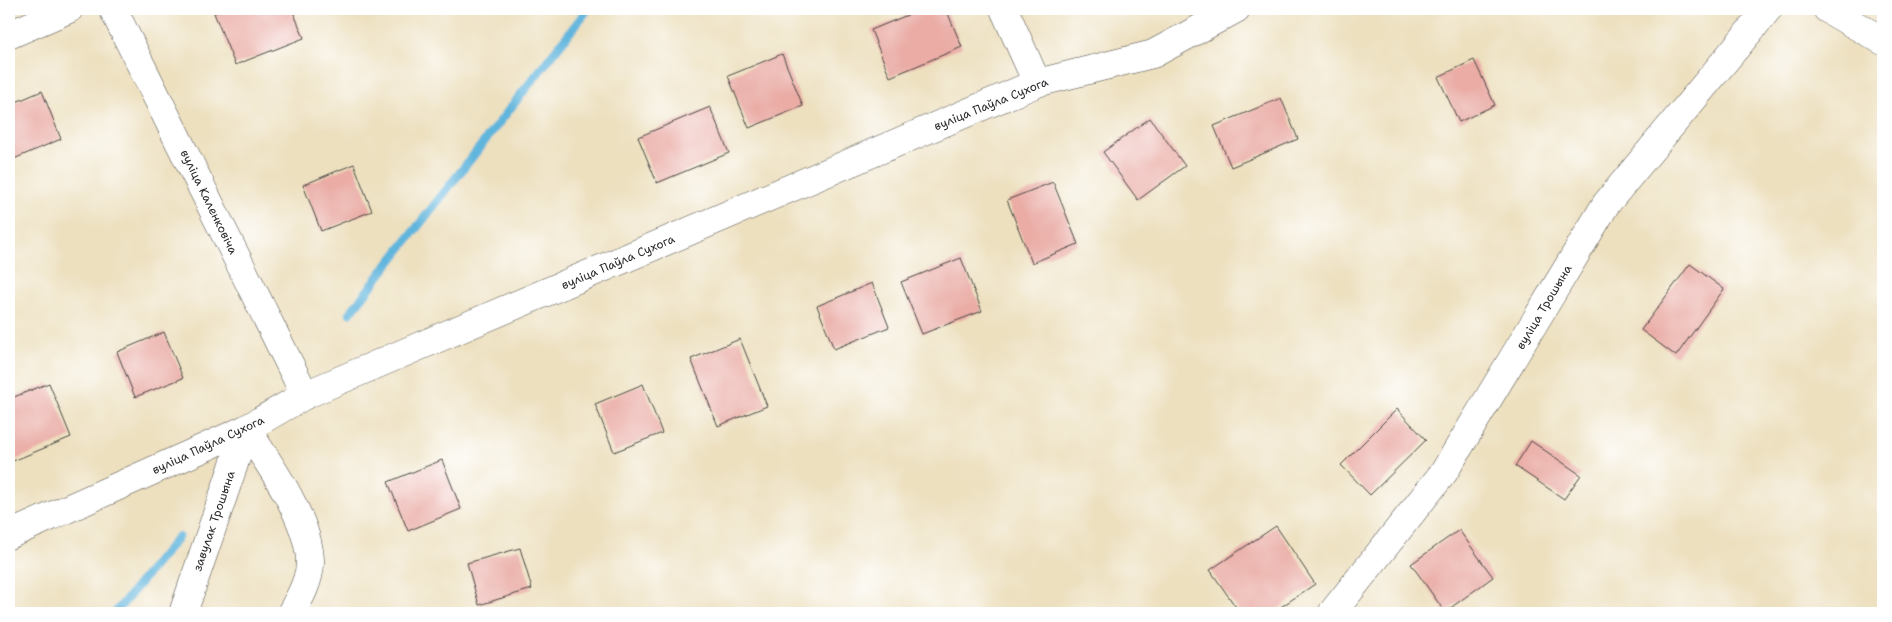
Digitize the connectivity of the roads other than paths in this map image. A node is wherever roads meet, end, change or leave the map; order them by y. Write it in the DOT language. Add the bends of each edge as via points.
graph roads {
  1 [pos="69,9"];
  2 [pos="113,9"];
  3 [pos="1004,9"];
  4 [pos="1236,9"];
  5 [pos="1768,9"];
  6 [pos="1827,9"];
  7 [pos="9,35"];
  8 [pos="1883,41"];
  9 [pos="1037,83"];
  10 [pos="305,395"];
  11 [pos="246,429"];
  12 [pos="9,535"];
  13 [pos="183,613"];
  14 [pos="291,613"];
  15 [pos="1332,613"];
  1 -- 7 [label="street"];
  2 -- 10 [label="street, вуліца Каленковіча"];
  3 -- 9 [label="street"];
  4 -- 9 [label="street, вуліца Паўла Сухога" via="1153,54"];
  5 -- 15 [label="street, вуліца Трошына" via="1606,204 1444,472"];
  6 -- 8 [label="street"];
  9 -- 10 [label="street, вуліца Паўла Сухога"];
  10 -- 11 [label="street, вуліца Паўла Сухога"];
  11 -- 12 [label="street, вуліца Паўла Сухога"];
  11 -- 13 [label="street, завулак Трошына"];
  11 -- 14 [label="street" via="275,472 300,521 310,560 303,593"];
}
